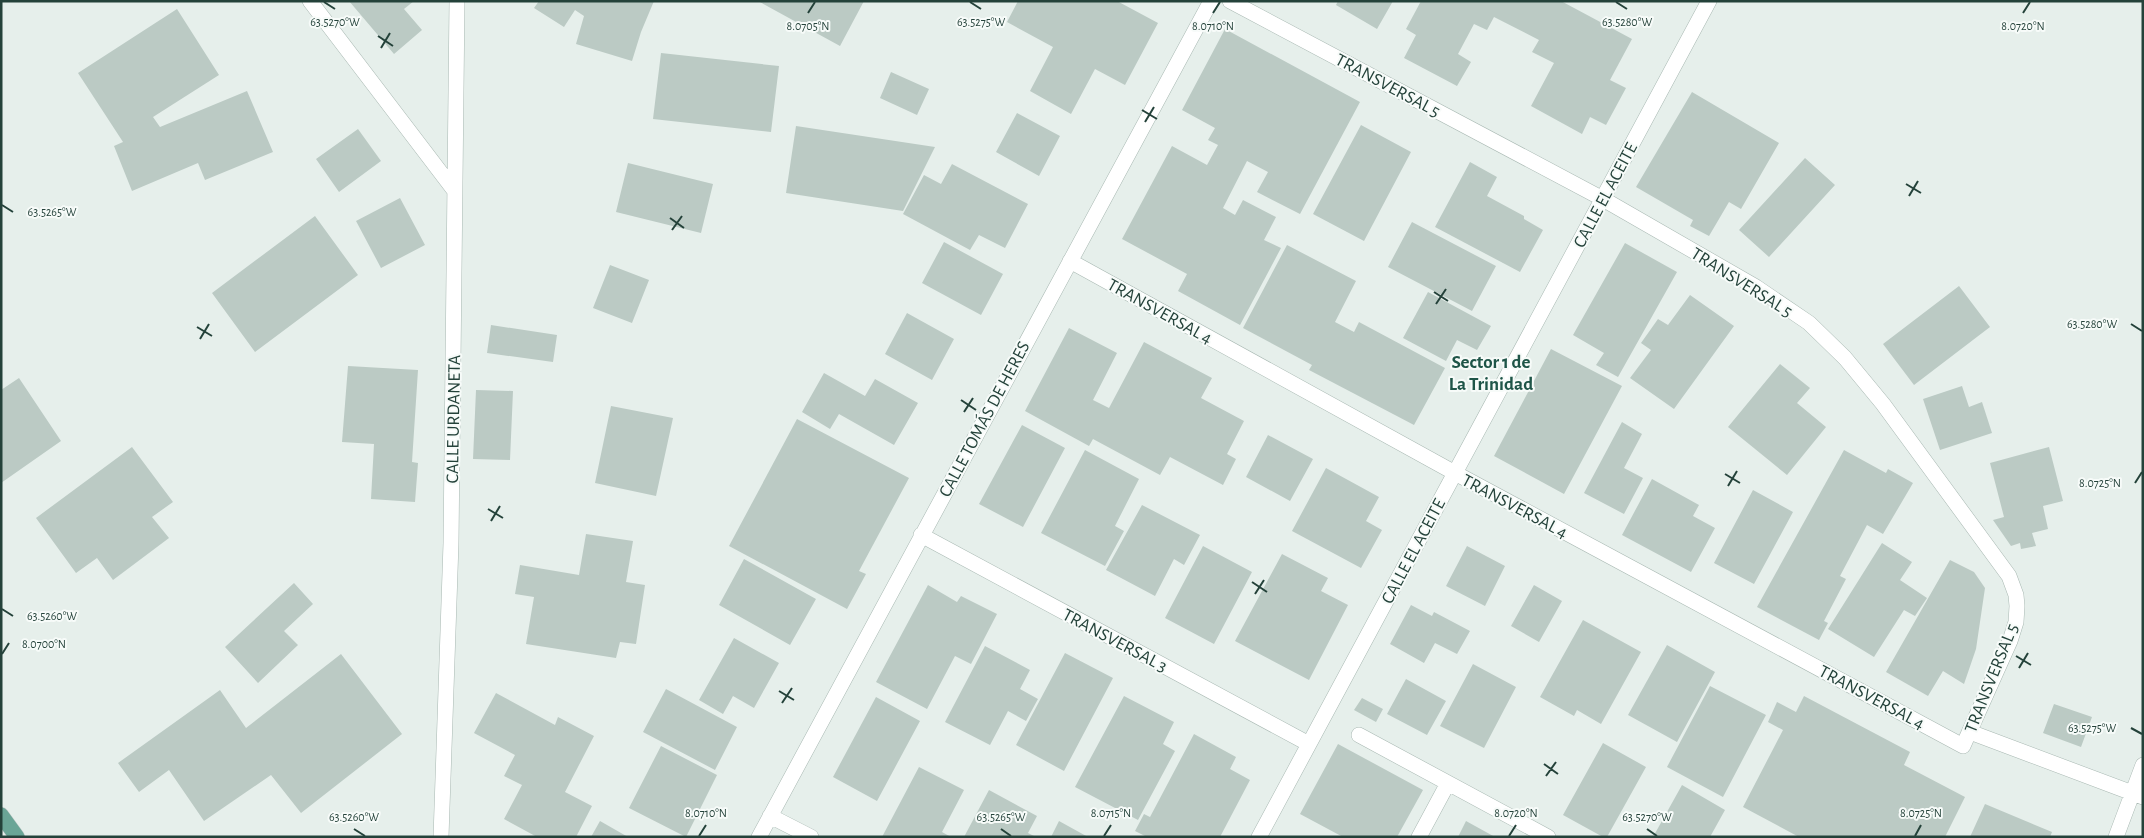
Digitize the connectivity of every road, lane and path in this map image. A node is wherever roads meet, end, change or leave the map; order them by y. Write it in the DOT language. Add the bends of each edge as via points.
graph roads {
  1 [pos="310,1"];
  2 [pos="457,1"];
  3 [pos="1211,1"];
  4 [pos="1230,1"];
  5 [pos="1709,1"];
  6 [pos="454,190"];
  7 [pos="1603,199"];
  8 [pos="1070,261"];
  9 [pos="1455,473"];
  10 [pos="921,535"];
  11 [pos="1970,732"];
  12 [pos="1359,736"];
  13 [pos="1309,744"];
  14 [pos="1963,746"];
  15 [pos="2143,765"];
  16 [pos="1448,783"];
  17 [pos="2137,795"];
  18 [pos="1,815"];
  19 [pos="770,816"];
  20 [pos="17,837"];
  21 [pos="441,837"];
  22 [pos="759,837"];
  23 [pos="811,837"];
  24 [pos="1259,837"];
  25 [pos="1419,837"];
  26 [pos="1548,837"];
  27 [pos="2116,837"];
  1 -- 6 [label="street"];
  2 -- 6 [label="street, CALLE URDANETA"];
  3 -- 8 [label="street, CALLE TOMÁS DE HERES"];
  4 -- 7 [label="street, TRANSVERSAL 5"];
  5 -- 7 [label="street, CALLE EL ACEITE"];
  6 -- 21 [label="street, CALLE URDANETA" via="451,543"];
  7 -- 9 [label="street, CALLE EL ACEITE"];
  7 -- 11 [label="street, TRANSVERSAL 5" via="1756,287 1809,323 1845,358 1883,404 2009,576 2016,595 2016,622"];
  8 -- 9 [label="street, TRANSVERSAL 4"];
  8 -- 10 [label="street, CALLE TOMÁS DE HERES"];
  9 -- 13 [label="street, CALLE EL ACEITE"];
  9 -- 14 [label="street, TRANSVERSAL 4"];
  10 -- 13 [label="street, TRANSVERSAL 3"];
  10 -- 19 [label="street, CALLE TOMÁS DE HERES"];
  11 -- 14 [label="street, TRANSVERSAL 5"];
  11 -- 17 [label="street"];
  12 -- 16 [label="street"];
  13 -- 24 [label="street, CALLE EL ACEITE"];
  15 -- 17 [label="street"];
  16 -- 25 [label="street"];
  16 -- 26 [label="street"];
  17 -- 27 [label="street"];
  18 -- 20 [label="main road"];
  19 -- 22 [label="street, CALLE TOMÁS DE HERES"];
  19 -- 23 [label="street"];
}
